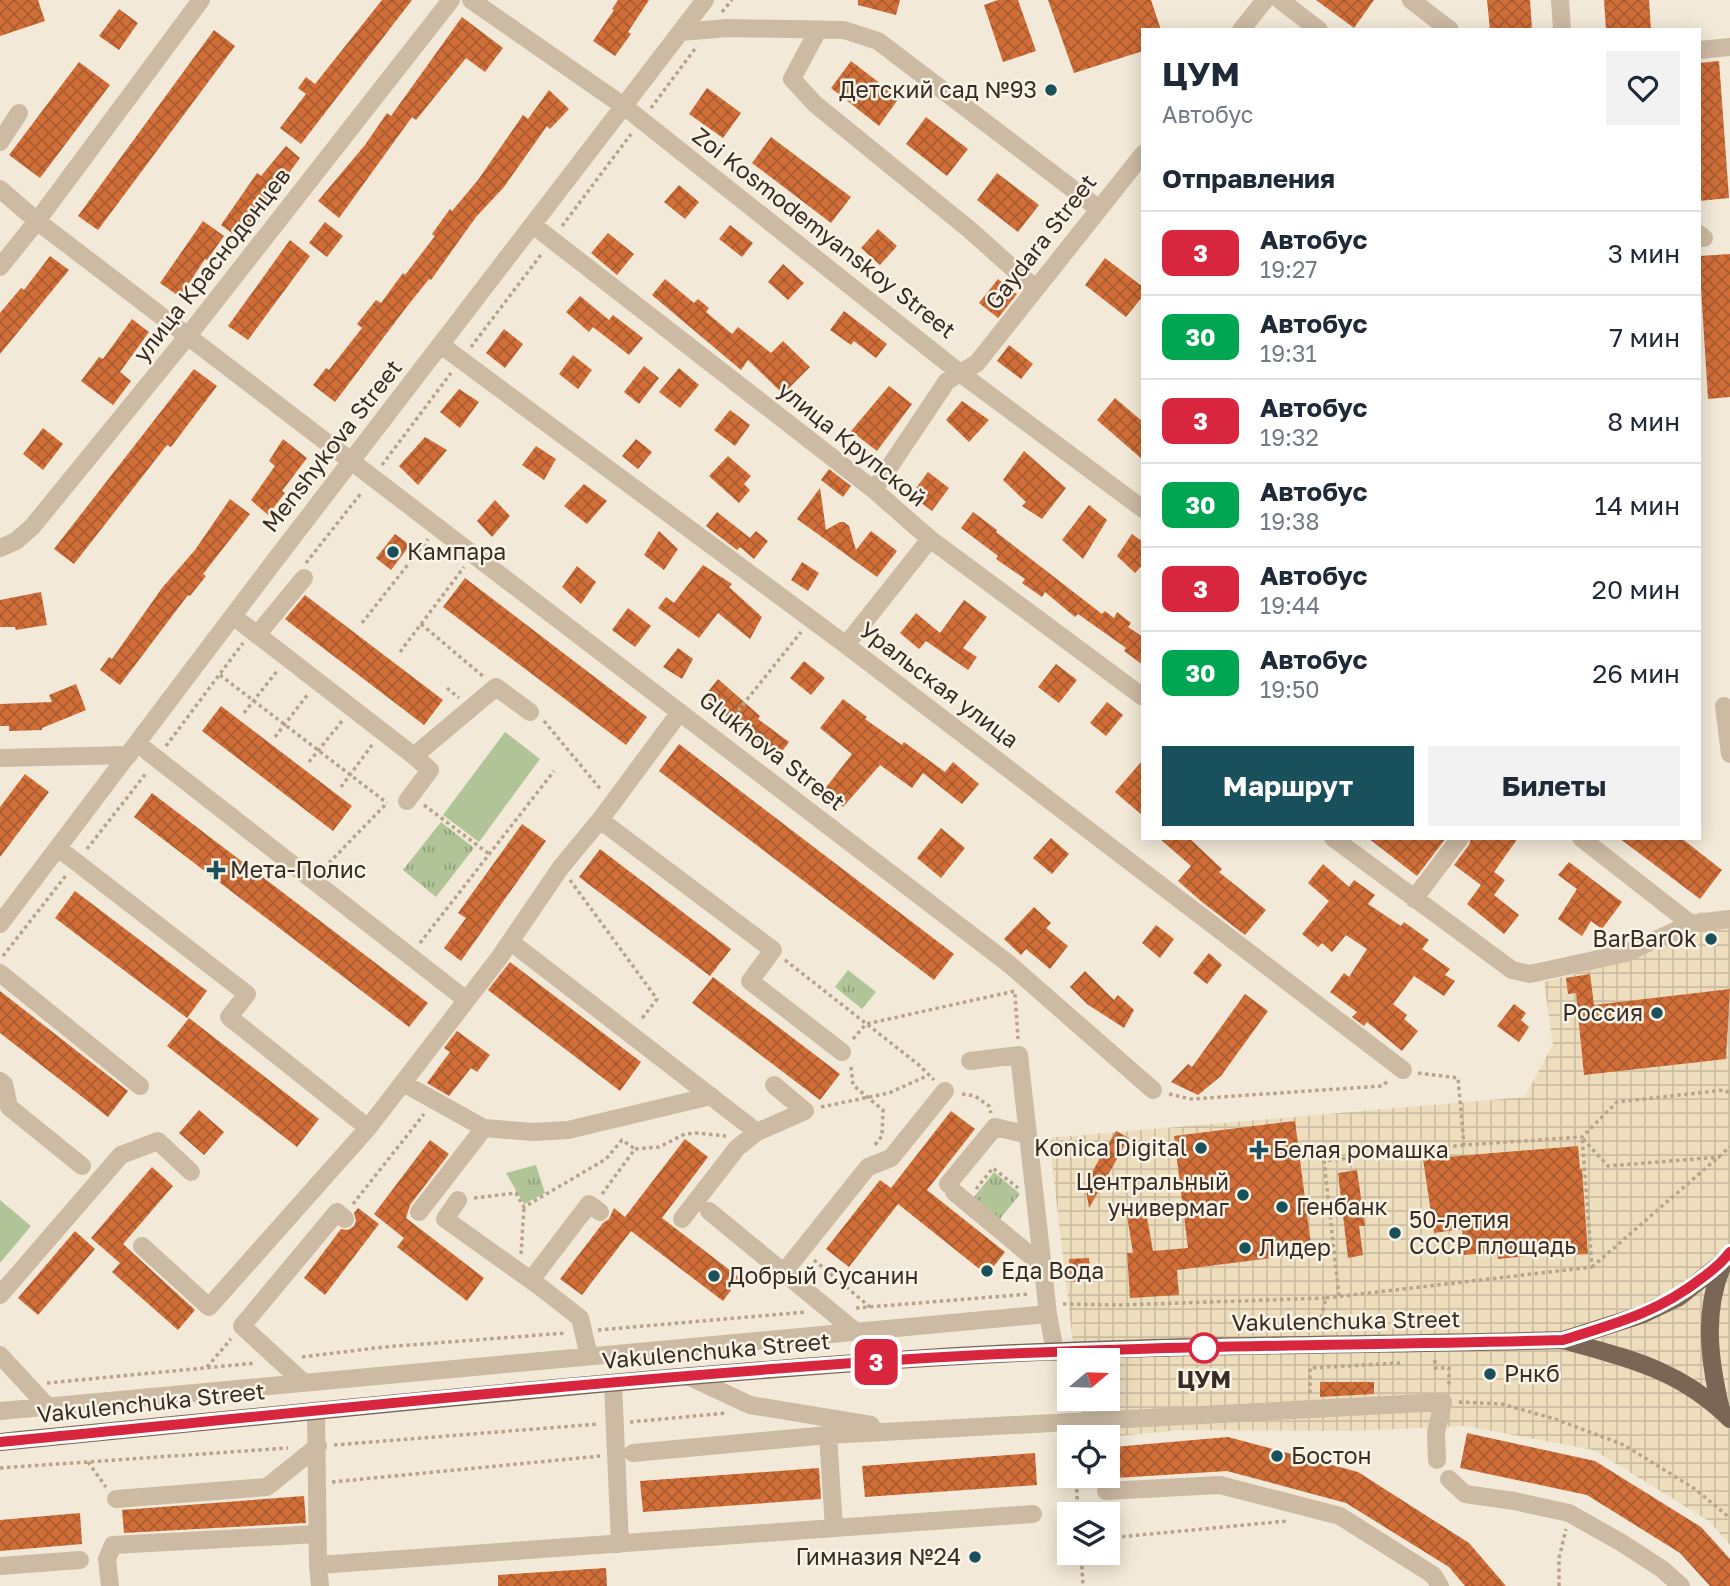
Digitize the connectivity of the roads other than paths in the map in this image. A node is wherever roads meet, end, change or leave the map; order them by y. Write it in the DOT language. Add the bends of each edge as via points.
graph roads {
  1 [pos="201,0"];
  2 [pos="451,0"];
  3 [pos="471,0"];
  4 [pos="705,0"];
  5 [pos="1265,0"];
  6 [pos="1280,0"];
  7 [pos="1411,0"];
  8 [pos="1560,0"];
  9 [pos="1243,28"];
  10 [pos="1316,28"];
  11 [pos="1447,28"];
  12 [pos="1562,28"];
  13 [pos="818,30"];
  14 [pos="681,32"];
  15 [pos="1730,47"];
  16 [pos="1701,50"];
  17 [pos="625,107"];
  18 [pos="19,113"];
  19 [pos="0,142"];
  20 [pos="1141,156"];
  21 [pos="0,189"];
  22 [pos="1099,209"];
  23 [pos="37,221"];
  24 [pos="533,225"];
  25 [pos="0,267"];
  26 [pos="1036,289"];
  27 [pos="187,337"];
  28 [pos="440,345"];
  29 [pos="960,373"];
  30 [pos="351,463"];
  31 [pos="874,490"];
  32 [pos="1141,508"];
  33 [pos="930,539"];
  34 [pos="0,548"];
  35 [pos="303,573"];
  36 [pos="233,616"];
  37 [pos="255,633"];
  38 [pos="846,645"];
  39 [pos="1141,696"];
  40 [pos="1724,706"];
  41 [pos="530,712"];
  42 [pos="680,712"];
  43 [pos="134,749"];
  44 [pos="1730,754"];
  45 [pos="414,756"];
  46 [pos="0,758"];
  47 [pos="409,798"];
  48 [pos="600,820"];
  49 [pos="1336,840"];
  50 [pos="1459,840"];
  51 [pos="1584,840"];
  52 [pos="58,849"];
  53 [pos="1415,899"];
  54 [pos="1730,919"];
  55 [pos="0,924"];
  56 [pos="1691,924"];
  57 [pos="511,942"];
  58 [pos="0,973"];
  59 [pos="465,999"];
  60 [pos="842,1052"];
  61 [pos="970,1061"];
  62 [pos="1402,1070"];
  63 [pos="0,1082"];
  64 [pos="403,1083"];
  65 [pos="774,1085"];
  66 [pos="140,1086"];
  67 [pos="1153,1090"];
  68 [pos="946,1091"];
  69 [pos="711,1096"];
  70 [pos="5,1113"];
  71 [pos="368,1128"];
  72 [pos="484,1128"];
  73 [pos="753,1135"];
  74 [pos="1028,1135"];
  75 [pos="82,1166"];
  76 [pos="191,1172"];
  77 [pos="458,1200"];
  78 [pos="597,1209"];
  79 [pos="709,1211"];
  80 [pos="419,1212"];
  81 [pos="344,1218"];
  82 [pos="682,1219"];
  83 [pos="142,1246"];
  84 [pos="1727,1257"];
  85 [pos="1042,1265"];
  86 [pos="783,1272"];
  87 [pos="531,1280"];
  88 [pos="0,1295"];
  89 [pos="1048,1314"];
  90 [pos="856,1332"];
  91 [pos="1563,1340"];
  92 [pos="1055,1352"];
  93 [pos="0,1355"];
  94 [pos="589,1356"];
  95 [pos="690,1377"];
  96 [pos="304,1383"];
  97 [pos="613,1384"];
  98 [pos="48,1407"];
  99 [pos="0,1411"];
  100 [pos="316,1412"];
  101 [pos="1726,1415"];
  102 [pos="911,1430"];
  103 [pos="828,1435"];
  104 [pos="0,1442"];
  105 [pos="318,1446"];
  106 [pos="625,1453"];
  107 [pos="1437,1460"];
  108 [pos="1449,1479"];
  109 [pos="1106,1491"];
  110 [pos="116,1499"];
  111 [pos="1032,1514"];
  112 [pos="834,1528"];
  113 [pos="317,1534"];
  114 [pos="620,1544"];
  115 [pos="80,1560"];
  116 [pos="318,1565"];
  117 [pos="0,1566"];
  118 [pos="110,1586"];
  119 [pos="320,1586"];
  120 [pos="1440,1586"];
  121 [pos="1681,1586"];
  1 -- 23 [label="street"];
  2 -- 27 [label="street, улица Краснодонцев"];
  3 -- 17 [label="street, Zoi Kosmodemyanskoy Street"];
  4 -- 14 [label="street, Menshykova Street"];
  5 -- 9 [label="street"];
  6 -- 10 [label="street"];
  7 -- 11 [label="street"];
  8 -- 12 [label="street"];
  13 -- 14 [label="street"];
  13 -- 22 [label="street" via="844,30 878,41"];
  13 -- 26 [label="street" via="792,79 815,104"];
  14 -- 17 [label="street, Menshykova Street"];
  15 -- 16 [label="street"];
  17 -- 24 [label="street, Menshykova Street"];
  17 -- 29 [label="street, Zoi Kosmodemyanskoy Street"];
  18 -- 19 [label="street"];
  20 -- 22 [label="street, Gaydara Street"];
  21 -- 23 [label="street, Glukhova Street"];
  22 -- 26 [label="street, Gaydara Street"];
  23 -- 25 [label="street"];
  23 -- 27 [label="street, Glukhova Street"];
  24 -- 28 [label="street, Menshykova Street"];
  24 -- 31 [label="street, улица Крупской"];
  26 -- 29 [label="street, Gaydara Street" via="977,363"];
  27 -- 30 [label="street, Glukhova Street"];
  27 -- 34 [label="street, улица Краснодонцев" via="32,527"];
  28 -- 30 [label="street, Menshykova Street"];
  28 -- 38 [label="street, Уральская улица"];
  29 -- 31 [label="street, Gaydara Street" via="947,381"];
  29 -- 32 [label="street, Zoi Kosmodemyanskoy Street"];
  30 -- 36 [label="street, Menshykova Street"];
  30 -- 42 [label="street, Glukhova Street"];
  31 -- 33 [label="street, улица Крупской"];
  33 -- 38 [label="street"];
  33 -- 39 [label="street, улица Крупской"];
  35 -- 37 [label="street"];
  36 -- 37 [label="street"];
  36 -- 43 [label="street, Menshykova Street"];
  37 -- 45 [label="street"];
  38 -- 62 [label="street, Уральская улица"];
  40 -- 44 [label="street"];
  41 -- 45 [label="street" via="496,687"];
  42 -- 48 [label="street"];
  42 -- 67 [label="street, Glukhova Street" via="1009,964"];
  43 -- 46 [label="street"];
  43 -- 52 [label="street, Menshykova Street"];
  43 -- 59 [label="street" via="157,759"];
  45 -- 47 [label="street" via="430,770"];
  48 -- 57 [label="street" via="561,867"];
  48 -- 60 [label="street" via="773,950 750,981"];
  49 -- 53 [label="street"];
  50 -- 53 [label="street"];
  51 -- 56 [label="street"];
  52 -- 55 [label="street, Menshykova Street"];
  52 -- 71 [label="street" via="247,994 229,1017"];
  53 -- 56 [label="street" via="1496,960 1530,974 1626,953"];
  54 -- 56 [label="street"];
  57 -- 59 [label="street"];
  57 -- 69 [label="street"];
  58 -- 66 [label="street"];
  59 -- 64 [label="street"];
  61 -- 74 [label="street" via="1019,1055"];
  63 -- 70 [label="street" via="4,1084"];
  64 -- 71 [label="street"];
  64 -- 72 [label="street"];
  65 -- 73 [label="street" via="805,1111"];
  68 -- 86 [label="street" via="891,1158 868,1167"];
  69 -- 72 [label="street" via="568,1130"];
  69 -- 73 [label="street"];
  70 -- 75 [label="street"];
  71 -- 83 [label="street" via="208,1307"];
  72 -- 80 [label="street"];
  73 -- 82 [label="street" via="737,1147"];
  74 -- 85 [label="street"];
  74 -- 85 [label="street" via="995,1127 956,1192"];
  76 -- 88 [label="street" via="158,1141 121,1155"];
  77 -- 87 [label="street" via="445,1219"];
  78 -- 87 [label="street" via="589,1204"];
  79 -- 86 [label="street"];
  81 -- 96 [label="street" via="337,1212 242,1326"];
  84 -- 91 [label="main road, Vakulenchuka Street" via="1679,1297 1642,1315"];
  84 -- 101 [label="main road" via="1709,1323 1711,1367"];
  85 -- 89 [label="street"];
  86 -- 90 [label="street"];
  87 -- 94 [label="street" via="580,1318"];
  89 -- 90 [label="street"];
  89 -- 92 [label="street"];
  90 -- 94 [label="street"];
  91 -- 92 [label="main road, Vakulenchuka Street"];
  91 -- 101 [label="main road, Vakulenchuka Street" via="1647,1364 1682,1382"];
  92 -- 95 [label="main road, Vakulenchuka Street"];
  93 -- 98 [label="street"];
  94 -- 96 [label="street"];
  95 -- 97 [label="main road, Vakulenchuka Street"];
  95 -- 102 [label="street" via="750,1405"];
  96 -- 98 [label="street"];
  97 -- 100 [label="main road, Vakulenchuka Street"];
  97 -- 106 [label="street" via="615,1423"];
  98 -- 99 [label="street"];
  100 -- 104 [label="main road, Vakulenchuka Street"];
  100 -- 105 [label="street"];
  102 -- 103 [label="street"];
  102 -- 107 [label="street" via="1443,1402 1436,1433"];
  103 -- 106 [label="street"];
  103 -- 112 [label="street"];
  105 -- 110 [label="street" via="267,1488"];
  105 -- 113 [label="street"];
  106 -- 114 [label="street"];
  108 -- 121 [label="street" via="1465,1494 1569,1513 1662,1569"];
  109 -- 120 [label="street" via="1220,1485 1340,1516 1433,1575"];
  111 -- 112 [label="street"];
  112 -- 114 [label="street"];
  113 -- 116 [label="street"];
  113 -- 118 [label="street" via="113,1545 107,1559"];
  114 -- 116 [label="street"];
  115 -- 117 [label="street"];
  116 -- 119 [label="street"];
}
